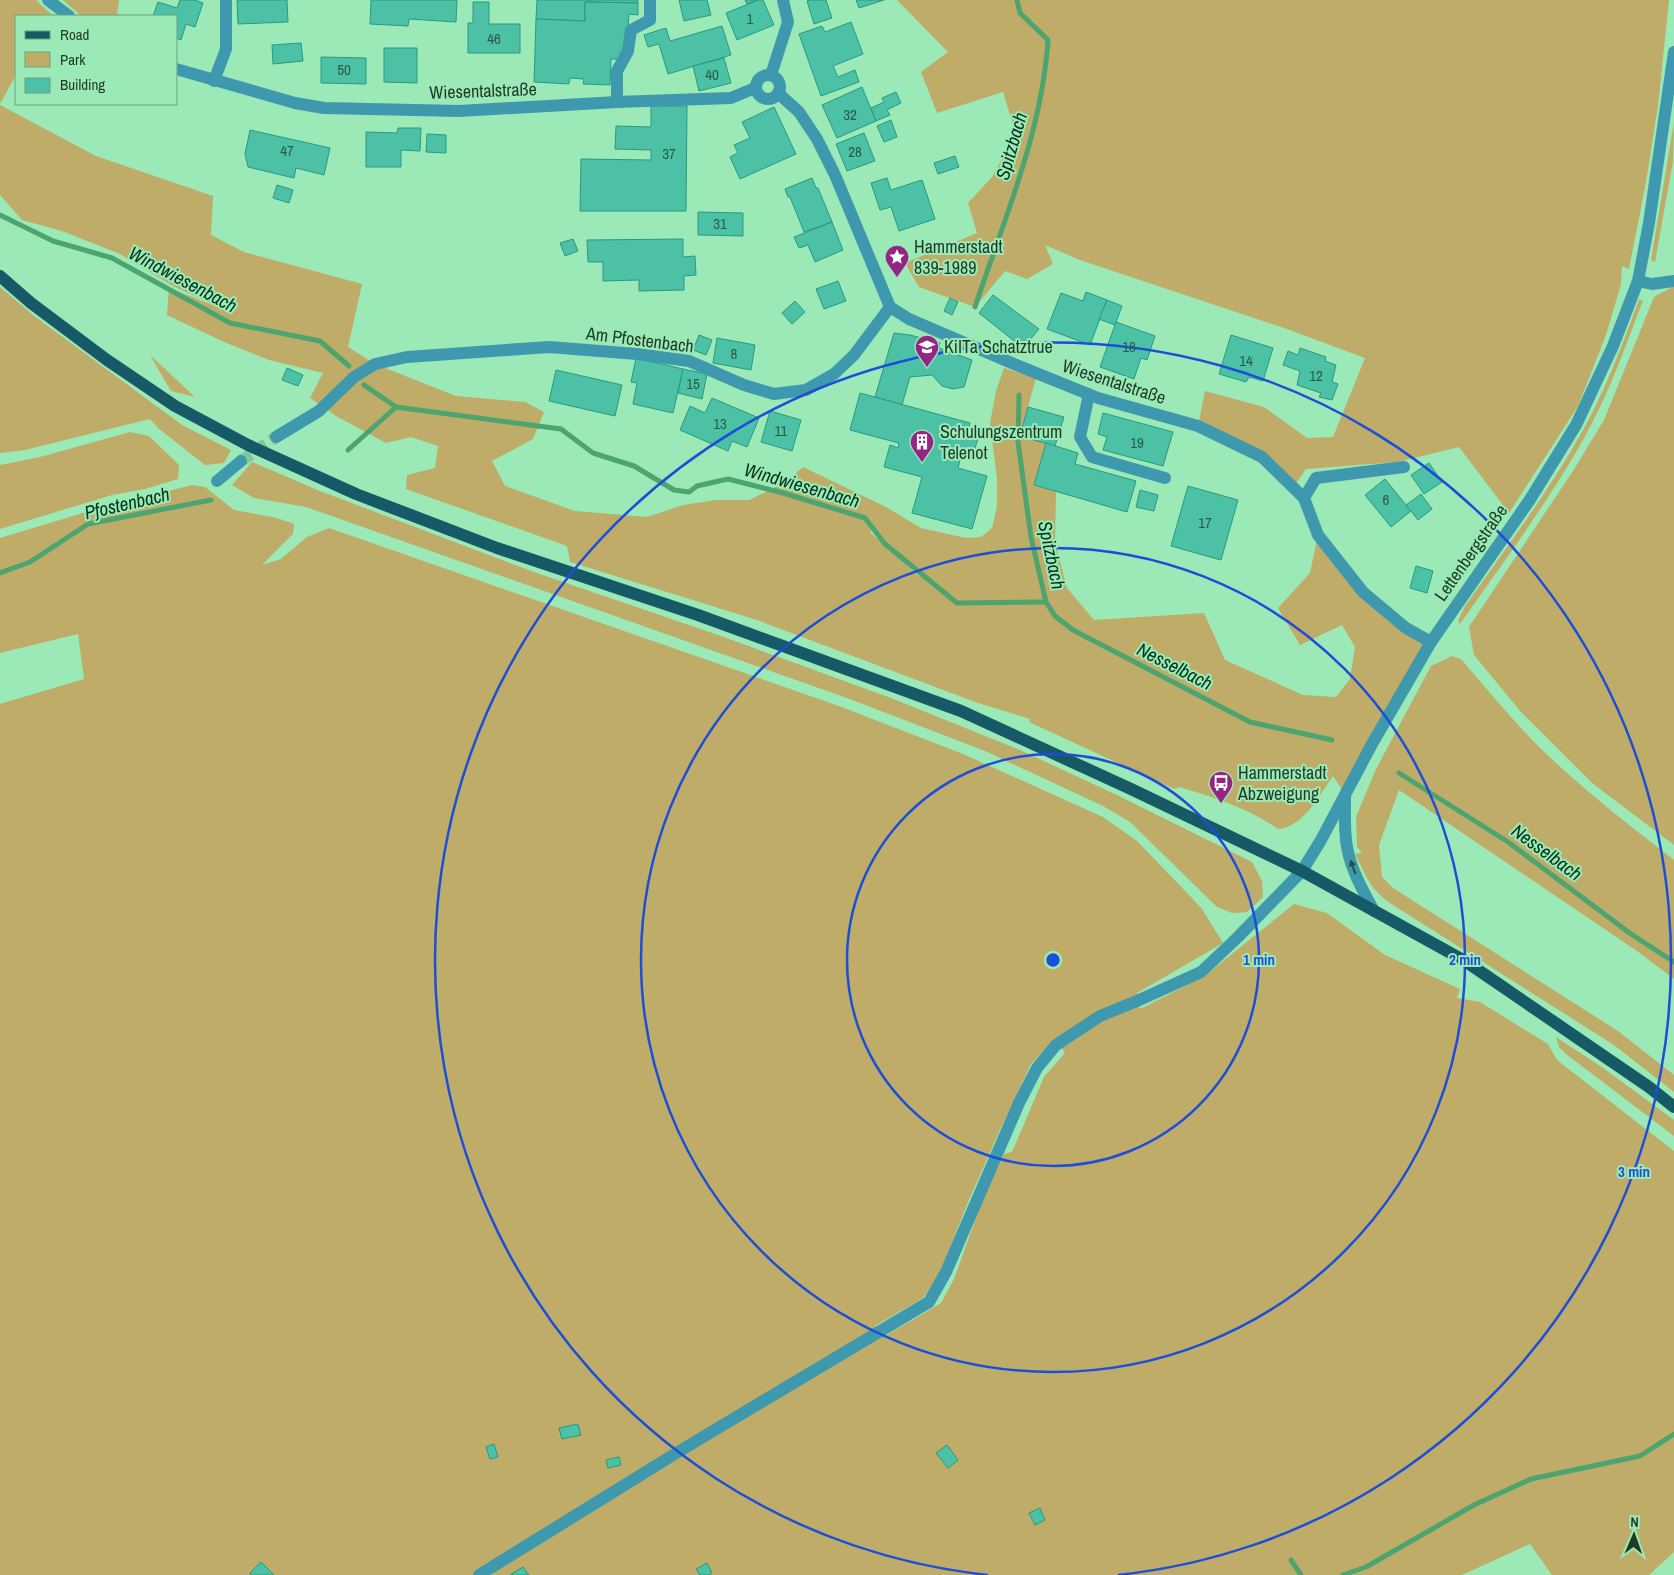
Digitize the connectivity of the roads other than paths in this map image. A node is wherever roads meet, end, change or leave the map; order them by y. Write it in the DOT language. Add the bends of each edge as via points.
graph roads {
  1 [pos="48,0"];
  2 [pos="226,0"];
  3 [pos="650,0"];
  4 [pos="783,0"];
  5 [pos="68,15"];
  6 [pos="1674,52"];
  7 [pos="178,70"];
  8 [pos="771,75"];
  9 [pos="214,81"];
  10 [pos="756,88"];
  11 [pos="778,93"];
  12 [pos="617,102"];
  13 [pos="0,276"];
  14 [pos="1638,281"];
  15 [pos="1674,281"];
  16 [pos="890,307"];
  17 [pos="1089,394"];
  18 [pos="276,437"];
  19 [pos="241,461"];
  20 [pos="1404,467"];
  21 [pos="1165,478"];
  22 [pos="217,481"];
  23 [pos="1304,498"];
  24 [pos="1431,642"];
  25 [pos="1345,794"];
  26 [pos="1302,871"];
  27 [pos="1374,911"];
  28 [pos="1674,1107"];
  29 [pos="479,1575"];
  1 -- 5 [label="street"];
  2 -- 9 [label="street" via="226,49"];
  3 -- 12 [label="street" via="650,20 631,30 628,51 618,72"];
  4 -- 8 [label="street" via="788,22"];
  6 -- 14 [label="street, Lettenbergstraße"];
  7 -- 9 [label="street, Wiesentalstraße"];
  8 -- 10 [label="street" via="760,78"];
  8 -- 11 [label="street" via="780,84"];
  9 -- 12 [label="street, Wiesentalstraße" via="294,104 324,108 460,111"];
  10 -- 11 [label="street" via="758,95 765,99"];
  10 -- 12 [label="street, Wiesentalstraße" via="730,98"];
  11 -- 16 [label="street" via="799,112 818,139"];
  13 -- 26 [label="main road" via="107,360 175,406 248,445 356,494 497,548 698,615 961,711"];
  14 -- 15 [label="street" via="1652,284"];
  14 -- 24 [label="street, Lettenbergstraße" via="1613,346 1576,425 1529,501"];
  16 -- 17 [label="street, Wiesentalstraße" via="909,319"];
  16 -- 18 [label="street, Am Pfostenbach" via="854,355 834,374 806,390 774,394 689,361 637,354 549,347 407,357 375,364 354,378 319,411"];
  17 -- 21 [label="street" via="1080,437 1092,457"];
  17 -- 23 [label="street, Wiesentalstraße" via="1198,426 1262,457"];
  19 -- 22 [label="street"];
  20 -- 23 [label="street" via="1316,478"];
  23 -- 24 [label="street, Wiesentalstraße" via="1318,535 1363,592 1406,628"];
  24 -- 25 [label="street, Lettenbergstraße"];
  25 -- 26 [label="street, Lettenbergstraße"];
  27 -- 25 [label="street, one-way" via="1358,880 1347,847"];
  26 -- 27 [label="main road"];
  26 -- 29 [label="street, Lettenbergstraße" via="1201,972 1100,1016 1056,1045 1037,1068 1019,1103 946,1272 929,1302"];
  27 -- 28 [label="main road" via="1465,961"];
}
